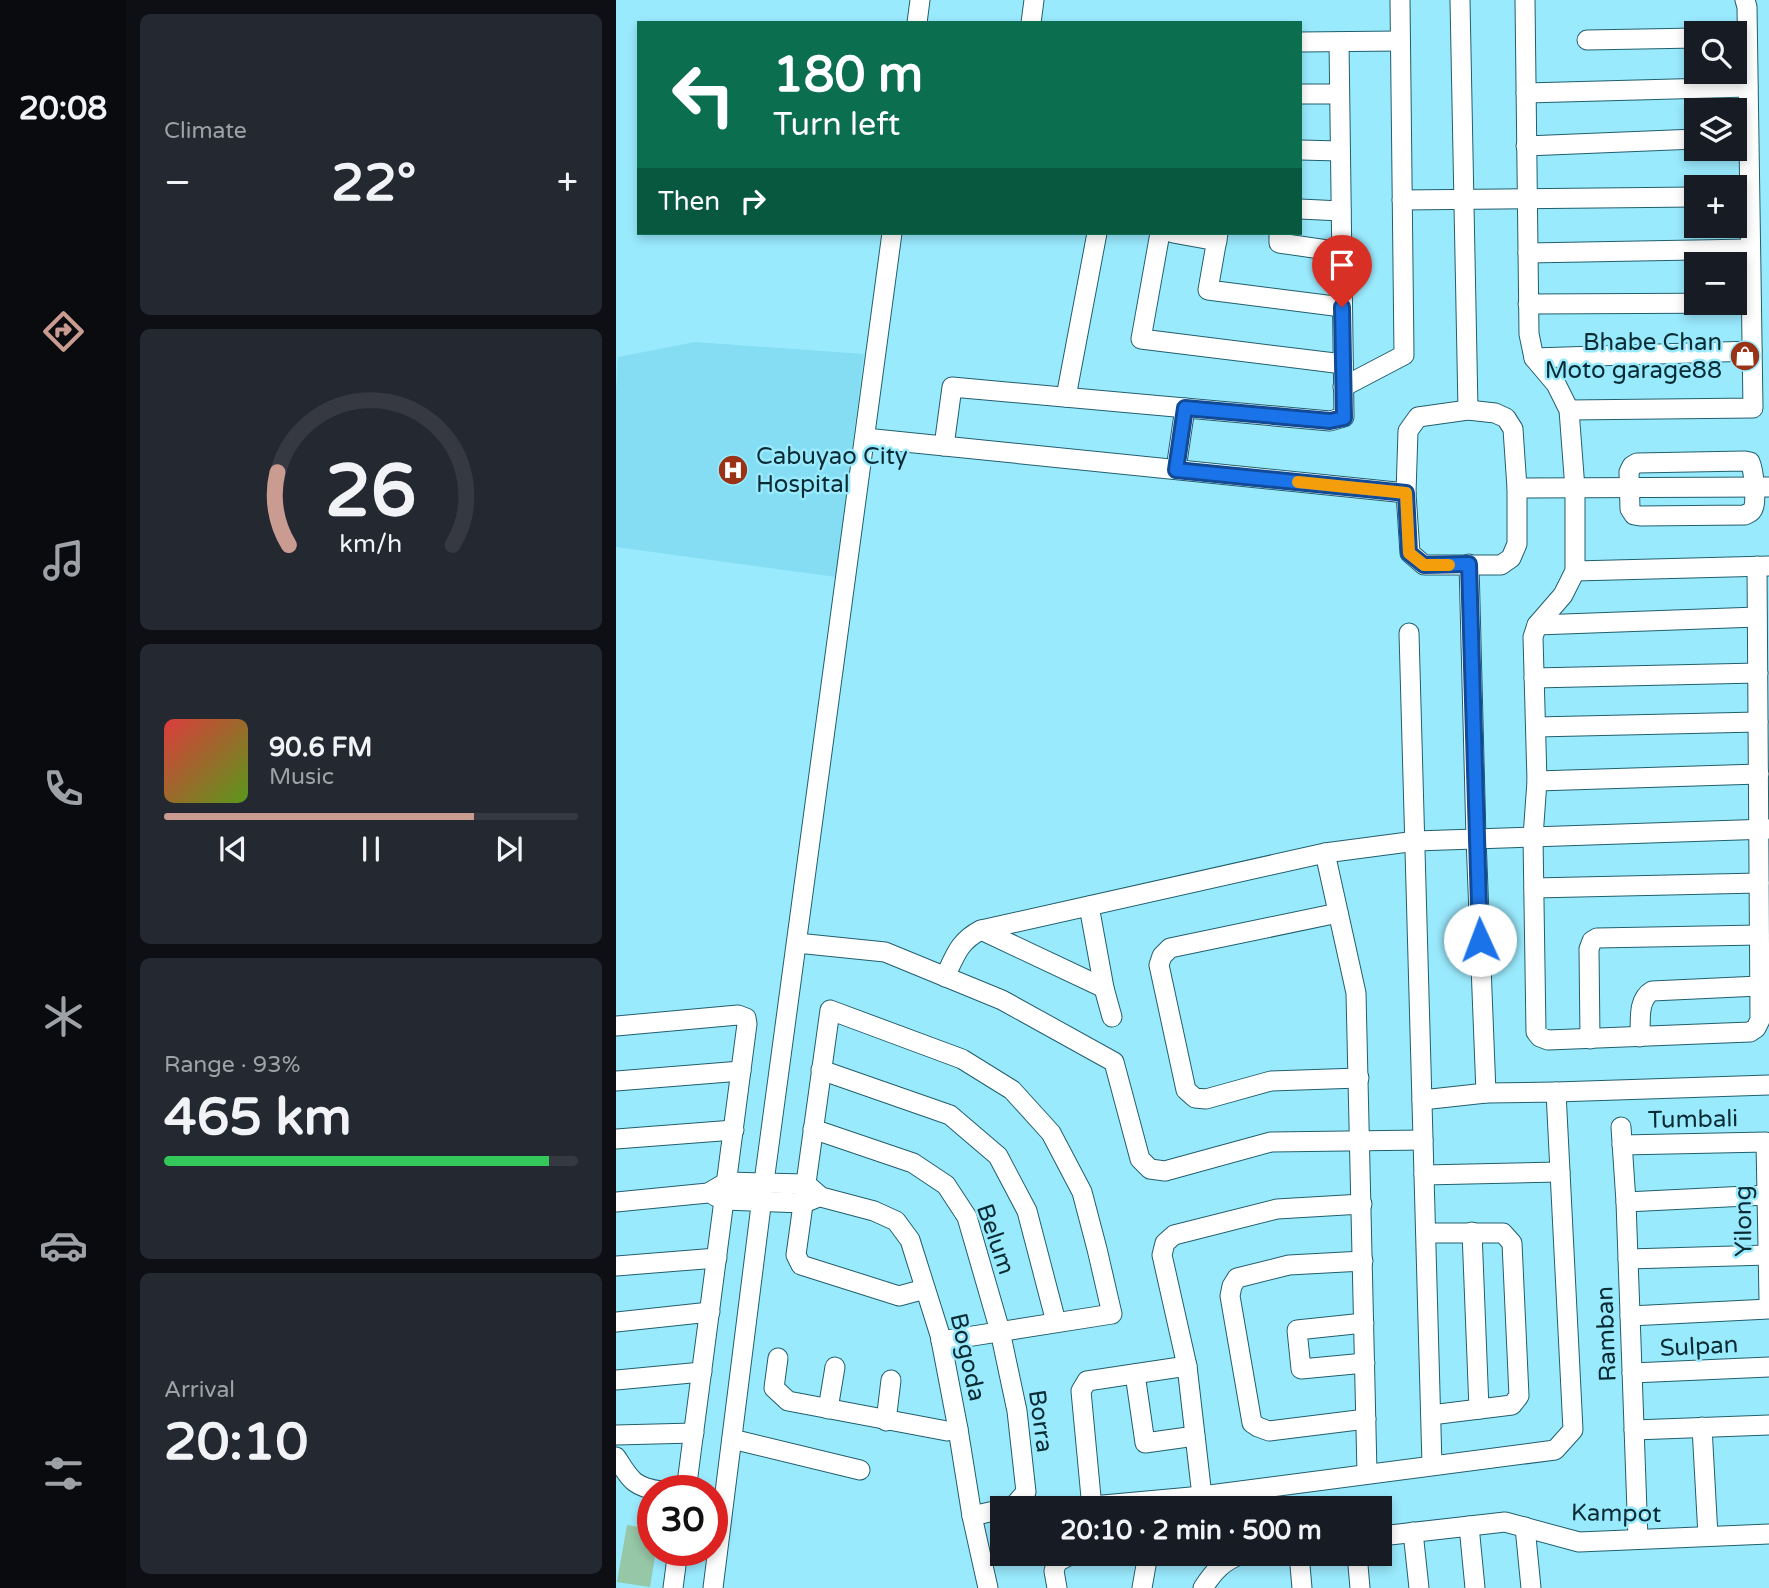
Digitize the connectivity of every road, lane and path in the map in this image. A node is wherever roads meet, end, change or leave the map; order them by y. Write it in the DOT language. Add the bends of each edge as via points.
graph roads {
  1 [pos="920,0"];
  2 [pos="1034,0"];
  3 [pos="1400,0"];
  4 [pos="1460,0"];
  5 [pos="1525,0"];
  6 [pos="1745,0"];
  7 [pos="918,21"];
  8 [pos="1031,21"];
  9 [pos="1744,21"];
  10 [pos="1684,38"];
  11 [pos="1587,40"];
  12 [pos="1400,41"];
  13 [pos="1302,42"];
  14 [pos="1339,42"];
  15 [pos="1747,80"];
  16 [pos="1748,87"];
  17 [pos="1302,93"];
  18 [pos="1526,93"];
  19 [pos="1339,94"];
  20 [pos="1746,98"];
  21 [pos="1684,139"];
  22 [pos="1526,146"];
  23 [pos="1302,150"];
  24 [pos="1340,150"];
  25 [pos="1684,197"];
  26 [pos="1527,199"];
  27 [pos="1402,200"];
  28 [pos="1464,200"];
  29 [pos="1302,209"];
  30 [pos="1341,212"];
  31 [pos="1747,230"];
  32 [pos="892,235"];
  33 [pos="1097,235"];
  34 [pos="1160,235"];
  35 [pos="1195,235"];
  36 [pos="1279,235"];
  37 [pos="1217,237"];
  38 [pos="1750,249"];
  39 [pos="1342,252"];
  40 [pos="1528,253"];
  41 [pos="1751,303"];
  42 [pos="1528,304"];
  43 [pos="1342,307"];
  44 [pos="1752,351"];
  45 [pos="1534,358"];
  46 [pos="1343,364"];
  47 [pos="1343,387"];
  48 [pos="1066,397"];
  49 [pos="1761,407"];
  50 [pos="1185,408"];
  51 [pos="1468,410"];
  52 [pos="1569,410"];
  53 [pos="865,438"];
  54 [pos="944,446"];
  55 [pos="1176,470"];
  56 [pos="1761,487"];
  57 [pos="1517,488"];
  58 [pos="1629,488"];
  59 [pos="1575,489"];
  60 [pos="1406,493"];
  61 [pos="1469,564"];
  62 [pos="1763,566"];
  63 [pos="1575,571"];
  64 [pos="1757,617"];
  65 [pos="1537,625"];
  66 [pos="1409,633"];
  67 [pos="1758,673"];
  68 [pos="1534,678"];
  69 [pos="1758,722"];
  70 [pos="1536,727"];
  71 [pos="1759,774"];
  72 [pos="1537,781"];
  73 [pos="1764,829"];
  74 [pos="1533,836"];
  75 [pos="1476,838"];
  76 [pos="1416,841"];
  77 [pos="1325,853"];
  78 [pos="1759,883"];
  79 [pos="1534,888"];
  80 [pos="1089,906"];
  81 [pos="1338,913"];
  82 [pos="981,930"];
  83 [pos="1759,935"];
  84 [pos="797,943"];
  85 [pos="945,977"];
  86 [pos="1759,986"];
  87 [pos="1104,988"];
  88 [pos="1112,1017"];
  89 [pos="616,1026"];
  90 [pos="1640,1037"];
  91 [pos="1590,1039"];
  92 [pos="821,1070"];
  93 [pos="741,1071"];
  94 [pos="1359,1078"];
  95 [pos="616,1081"];
  96 [pos="1769,1085"];
  97 [pos="1556,1092"];
  98 [pos="1486,1093"];
  99 [pos="1422,1100"];
  100 [pos="813,1129"];
  101 [pos="734,1130"];
  102 [pos="1621,1136"];
  103 [pos="616,1139"];
  104 [pos="1360,1140"];
  105 [pos="1423,1140"];
  106 [pos="1766,1142"];
  107 [pos="1560,1172"];
  108 [pos="1424,1175"];
  109 [pos="719,1192"];
  110 [pos="763,1192"];
  111 [pos="810,1195"];
  112 [pos="1767,1195"];
  113 [pos="616,1202"];
  114 [pos="1626,1202"];
  115 [pos="1362,1204"];
  116 [pos="1472,1232"];
  117 [pos="1426,1233"];
  118 [pos="1768,1255"];
  119 [pos="717,1258"];
  120 [pos="1628,1259"];
  121 [pos="1363,1261"];
  122 [pos="616,1266"];
  123 [pos="925,1289"];
  124 [pos="1769,1300"];
  125 [pos="1769,1310"];
  126 [pos="710,1312"];
  127 [pos="1630,1316"];
  128 [pos="616,1322"];
  129 [pos="1056,1322"];
  130 [pos="1364,1323"];
  131 [pos="1000,1331"];
  132 [pos="941,1340"];
  133 [pos="778,1358"];
  134 [pos="1365,1363"];
  135 [pos="1187,1366"];
  136 [pos="835,1367"];
  137 [pos="1769,1367"];
  138 [pos="702,1372"];
  139 [pos="1632,1373"];
  140 [pos="1135,1374"];
  141 [pos="616,1380"];
  142 [pos="891,1380"];
  143 [pos="828,1409"];
  144 [pos="1479,1409"];
  145 [pos="1431,1415"];
  146 [pos="1366,1419"];
  147 [pos="886,1420"];
  148 [pos="1769,1425"];
  149 [pos="1702,1427"];
  150 [pos="958,1429"];
  151 [pos="1634,1430"];
  152 [pos="694,1433"];
  153 [pos="616,1435"];
  154 [pos="1195,1436"];
  155 [pos="732,1439"];
  156 [pos="616,1457"];
  157 [pos="1432,1465"];
  158 [pos="860,1470"];
  159 [pos="1367,1473"];
  160 [pos="688,1475"];
  161 [pos="637,1484"];
  162 [pos="1023,1496"];
  163 [pos="1091,1496"];
  164 [pos="1202,1496"];
  165 [pos="990,1512"];
  166 [pos="972,1516"];
  167 [pos="1469,1526"];
  168 [pos="1525,1527"];
  169 [pos="1413,1532"];
  170 [pos="1769,1534"];
  171 [pos="1392,1535"];
  172 [pos="1708,1536"];
  173 [pos="1638,1539"];
  174 [pos="676,1566"];
  175 [pos="1056,1566"];
  176 [pos="1146,1566"];
  177 [pos="1219,1566"];
  178 [pos="1300,1566"];
  179 [pos="1358,1566"];
  180 [pos="673,1588"];
  181 [pos="713,1588"];
  182 [pos="988,1588"];
  183 [pos="1057,1588"];
  184 [pos="1142,1588"];
  185 [pos="1203,1588"];
  186 [pos="1302,1588"];
  187 [pos="1360,1588"];
  188 [pos="1419,1588"];
  189 [pos="1475,1588"];
  190 [pos="1531,1588"];
  1 -- 7 [label="street"];
  2 -- 8 [label="street"];
  3 -- 12 [label="street"];
  4 -- 28 [label="street"];
  5 -- 18 [label="street"];
  6 -- 9 [label="street"];
  10 -- 11 [label="street"];
  12 -- 14 [label="street"];
  12 -- 27 [label="street"];
  13 -- 14 [label="street"];
  14 -- 19 [label="street"];
  15 -- 16 [label="street"];
  16 -- 18 [label="street"];
  16 -- 20 [label="street"];
  17 -- 19 [label="street"];
  18 -- 22 [label="street"];
  19 -- 24 [label="street"];
  21 -- 22 [label="street"];
  22 -- 26 [label="street"];
  23 -- 24 [label="street"];
  24 -- 30 [label="street"];
  25 -- 26 [label="street"];
  26 -- 28 [label="street"];
  26 -- 40 [label="street"];
  27 -- 28 [label="street"];
  27 -- 47 [label="street" via="1404,355"];
  28 -- 51 [label="street"];
  29 -- 30 [label="street"];
  30 -- 39 [label="street"];
  31 -- 38 [label="street"];
  32 -- 53 [label="street"];
  33 -- 48 [label="street"];
  34 -- 46 [label="street" via="1141,339"];
  35 -- 37 [label="street"];
  36 -- 39 [label="street" via="1279,243"];
  37 -- 43 [label="street" via="1208,290"];
  38 -- 40 [label="street"];
  38 -- 41 [label="street"];
  39 -- 43 [label="street"];
  40 -- 42 [label="street"];
  41 -- 42 [label="street"];
  41 -- 44 [label="street"];
  42 -- 45 [label="street"];
  43 -- 46 [label="street"];
  44 -- 45 [label="street"];
  44 -- 49 [label="street"];
  45 -- 52 [label="street" via="1556,384"];
  46 -- 47 [label="street"];
  47 -- 50 [label="street" via="1344,418 1330,421"];
  48 -- 50 [label="street"];
  48 -- 54 [label="street" via="952,387"];
  49 -- 52 [label="street"];
  50 -- 55 [label="street"];
  51 -- 57 [label="street" via="1506,418 1513,429"];
  51 -- 60 [label="street" via="1418,417 1408,431"];
  52 -- 59 [label="street"];
  53 -- 54 [label="street"];
  53 -- 84 [label="street"];
  54 -- 55 [label="street"];
  55 -- 60 [label="street"];
  56 -- 58 [label="street" via="1753,467 1745,461 1637,463 1629,472"];
  56 -- 58 [label="street" via="1754,507 1745,515 1653,516 1634,515"];
  57 -- 59 [label="street"];
  57 -- 61 [label="street" via="1517,544 1511,558 1501,565"];
  58 -- 59 [label="street"];
  59 -- 63 [label="street"];
  60 -- 61 [label="street" via="1409,553 1424,565"];
  61 -- 75 [label="street"];
  62 -- 63 [label="street"];
  62 -- 64 [label="street"];
  63 -- 65 [label="street" via="1563,595"];
  64 -- 65 [label="street"];
  64 -- 67 [label="street"];
  65 -- 68 [label="street"];
  66 -- 76 [label="street"];
  67 -- 68 [label="street"];
  67 -- 69 [label="street"];
  68 -- 70 [label="street"];
  69 -- 70 [label="street"];
  69 -- 71 [label="street"];
  70 -- 72 [label="street"];
  71 -- 72 [label="street"];
  71 -- 73 [label="street"];
  72 -- 74 [label="street"];
  73 -- 74 [label="street"];
  73 -- 78 [label="street"];
  74 -- 75 [label="street"];
  74 -- 79 [label="street"];
  75 -- 76 [label="street"];
  75 -- 98 [label="street"];
  76 -- 77 [label="street"];
  76 -- 99 [label="street"];
  77 -- 80 [label="street"];
  77 -- 81 [label="street"];
  78 -- 79 [label="street"];
  78 -- 83 [label="street"];
  79 -- 91 [label="street" via="1536,1032 1548,1040"];
  80 -- 82 [label="street"];
  80 -- 87 [label="street"];
  81 -- 94 [label="street" via="1356,993"];
  81 -- 94 [label="street" via="1170,948 1159,965 1186,1090 1195,1098 1206,1099 1271,1080"];
  82 -- 85 [label="street" via="961,944"];
  82 -- 87 [label="street"];
  83 -- 86 [label="street"];
  83 -- 91 [label="street" via="1597,938 1589,949"];
  84 -- 85 [label="street" via="885,952"];
  84 -- 110 [label="street"];
  85 -- 104 [label="street" via="1002,1000 1114,1062 1140,1158 1150,1169 1165,1171 1271,1143"];
  86 -- 90 [label="street" via="1652,991 1642,1003"];
  86 -- 90 [label="street" via="1759,1020 1750,1032"];
  87 -- 88 [label="street"];
  89 -- 93 [label="street" via="738,1015 746,1018 747,1024"];
  90 -- 91 [label="street"];
  92 -- 100 [label="street"];
  92 -- 129 [label="street" via="950,1115 998,1156 1027,1211"];
  92 -- 129 [label="street" via="830,1010 962,1059 1012,1090 1051,1133 1082,1192 1112,1314"];
  93 -- 95 [label="street"];
  93 -- 101 [label="street"];
  94 -- 104 [label="street"];
  96 -- 97 [label="street"];
  97 -- 98 [label="street"];
  97 -- 107 [label="street"];
  98 -- 99 [label="street"];
  99 -- 105 [label="street"];
  100 -- 111 [label="street"];
  100 -- 131 [label="street, Belum" via="913,1163 946,1185 967,1217"];
  101 -- 103 [label="street"];
  101 -- 109 [label="street"];
  102 -- 106 [label="street, Tumbali"];
  102 -- 114 [label="street, Ramban"];
  104 -- 105 [label="street"];
  104 -- 115 [label="street"];
  105 -- 108 [label="street"];
  106 -- 112 [label="street, Yilong"];
  107 -- 108 [label="street"];
  107 -- 157 [label="street" via="1573,1430 1555,1450"];
  108 -- 117 [label="street"];
  109 -- 110 [label="street, Bogoda"];
  109 -- 113 [label="street, Bogoda"];
  109 -- 119 [label="street"];
  110 -- 111 [label="street, Bogoda"];
  110 -- 155 [label="street"];
  111 -- 123 [label="street, Bogoda" via="873,1211 896,1222 910,1240"];
  111 -- 123 [label="street" via="796,1255 801,1265 899,1296"];
  112 -- 114 [label="street"];
  112 -- 118 [label="street, Yilong"];
  114 -- 120 [label="street, Ramban"];
  115 -- 121 [label="street"];
  115 -- 135 [label="street" via="1277,1209 1174,1235 1165,1243 1162,1255"];
  116 -- 117 [label="street"];
  116 -- 144 [label="street"];
  116 -- 144 [label="street" via="1503,1233 1512,1243 1519,1396 1512,1405"];
  117 -- 145 [label="street"];
  118 -- 120 [label="street"];
  118 -- 124 [label="street, Yilong"];
  119 -- 122 [label="street"];
  119 -- 126 [label="street"];
  120 -- 127 [label="street, Ramban"];
  121 -- 130 [label="street"];
  121 -- 146 [label="street" via="1289,1265 1237,1278 1230,1296 1252,1423 1269,1431"];
  123 -- 132 [label="street, Bogoda"];
  125 -- 127 [label="street"];
  126 -- 128 [label="street"];
  126 -- 138 [label="street"];
  127 -- 139 [label="street, Ramban"];
  129 -- 131 [label="street"];
  130 -- 134 [label="street"];
  130 -- 134 [label="street" via="1297,1330 1301,1369"];
  131 -- 132 [label="street"];
  131 -- 162 [label="street, Borra" via="1017,1411 1026,1492"];
  132 -- 150 [label="street, Bogoda"];
  133 -- 143 [label="street" via="774,1388 788,1401"];
  134 -- 146 [label="street"];
  135 -- 140 [label="street"];
  135 -- 154 [label="street"];
  136 -- 143 [label="street"];
  137 -- 139 [label="street, Sulpan"];
  138 -- 141 [label="street"];
  138 -- 152 [label="street"];
  139 -- 151 [label="street, Ramban"];
  140 -- 154 [label="street" via="1145,1443"];
  140 -- 163 [label="street" via="1087,1381 1081,1391"];
  142 -- 147 [label="street"];
  143 -- 147 [label="street"];
  144 -- 145 [label="street"];
  145 -- 157 [label="street"];
  146 -- 159 [label="street"];
  147 -- 150 [label="street"];
  148 -- 149 [label="street"];
  149 -- 151 [label="street"];
  149 -- 172 [label="street"];
  150 -- 166 [label="street, Bogoda"];
  151 -- 173 [label="street, Ramban"];
  152 -- 153 [label="street"];
  152 -- 160 [label="street"];
  154 -- 164 [label="street"];
  155 -- 158 [label="street"];
  155 -- 181 [label="street"];
  156 -- 161 [label="street"];
  157 -- 159 [label="street"];
  159 -- 164 [label="street"];
  165 -- 166 [label="street, Borra"];
  166 -- 182 [label="street, Bogoda"];
  167 -- 168 [label="street, Kampot" via="1505,1522"];
  167 -- 169 [label="street, Kampot"];
  167 -- 189 [label="street"];
  168 -- 173 [label="street, Kampot" via="1579,1542"];
  168 -- 190 [label="street"];
  169 -- 171 [label="street, Kampot"];
  169 -- 188 [label="street"];
  170 -- 172 [label="street, Kampot"];
  172 -- 173 [label="street, Kampot"];
  174 -- 180 [label="street"];
  175 -- 183 [label="street"];
  176 -- 184 [label="street"];
  177 -- 185 [label="street"];
  178 -- 186 [label="street"];
  179 -- 187 [label="street"];
}
